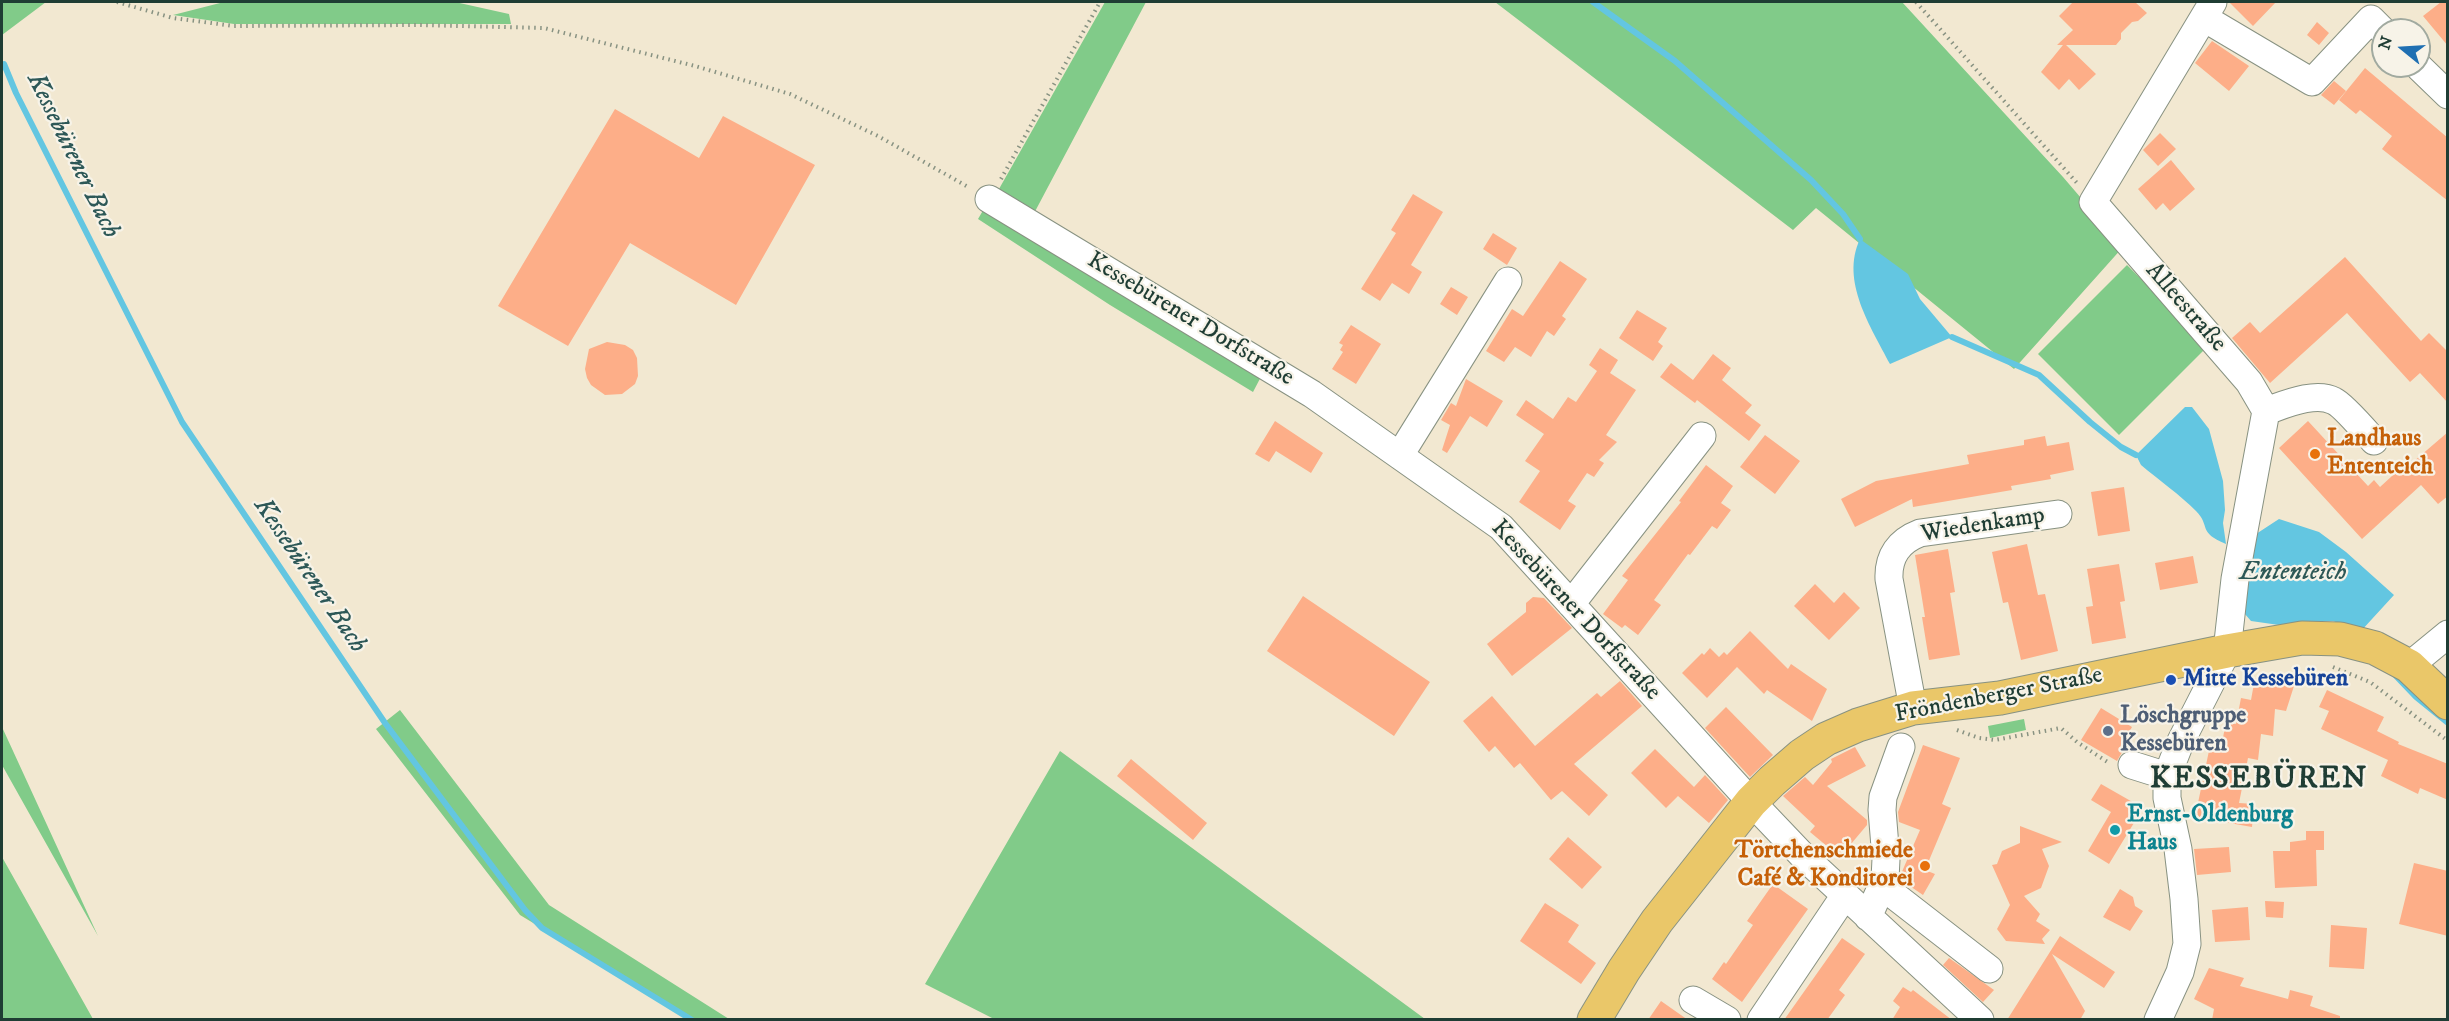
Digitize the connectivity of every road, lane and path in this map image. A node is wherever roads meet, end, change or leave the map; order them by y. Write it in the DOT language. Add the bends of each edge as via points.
graph roads {
  1 [pos="117,2"];
  2 [pos="1101,2"];
  3 [pos="1916,2"];
  4 [pos="2209,10"];
  5 [pos="2370,17"];
  6 [pos="2430,78"];
  7 [pos="2448,95"];
  8 [pos="989,199"];
  9 [pos="2093,202"];
  10 [pos="1508,281"];
  11 [pos="2266,411"];
  12 [pos="1702,436"];
  13 [pos="2374,441"];
  14 [pos="1400,455"];
  15 [pos="2058,514"];
  16 [pos="1571,604"];
  17 [pos="2448,634"];
  18 [pos="2227,651"];
  19 [pos="2409,666"];
  20 [pos="2332,667"];
  21 [pos="2448,703"];
  22 [pos="1922,707"];
  23 [pos="2448,741"];
  24 [pos="1901,747"];
  25 [pos="2132,765"];
  26 [pos="2167,776"];
  27 [pos="1751,802"];
  28 [pos="1882,886"];
  29 [pos="1845,895"];
  30 [pos="1868,917"];
  31 [pos="1989,969"];
  32 [pos="1693,1000"];
  33 [pos="1594,1020"];
  34 [pos="1727,1020"];
  35 [pos="1761,1020"];
  36 [pos="1980,1020"];
  37 [pos="2158,1020"];
  1 -- 8 [label="path" via="173,18 234,26 544,28 790,94 878,136"];
  2 -- 8 [label="path"];
  3 -- 9 [label="path"];
  4 -- 5 [label="street" via="2312,82"];
  4 -- 9 [label="street"];
  6 -- 7 [label="street"];
  8 -- 14 [label="street, Kessebürener Dorfstraße" via="1312,394"];
  9 -- 11 [label="street, Alleestraße" via="2250,382"];
  10 -- 14 [label="street"];
  11 -- 13 [label="street" via="2297,400 2334,401"];
  11 -- 18 [label="street" via="2235,579"];
  12 -- 16 [label="street"];
  14 -- 16 [label="street, Kessebürener Dorfstraße" via="1501,527"];
  15 -- 22 [label="street, Wiedenkamp" via="1920,533 1895,550 1888,569 1889,579"];
  16 -- 27 [label="street, Kessebürener Dorfstraße"];
  17 -- 19 [label="street"];
  18 -- 19 [label="main road, Fröndenberger Straße" via="2302,638 2340,639 2375,648"];
  18 -- 22 [label="main road, Fröndenberger Straße" via="2000,698"];
  18 -- 26 [label="street"];
  19 -- 21 [label="main road, Fröndenberger Straße"];
  20 -- 23 [label="path" via="2370,682"];
  22 -- 25 [label="path" via="1946,726 1979,738 1995,740 2061,728 2118,769"];
  22 -- 27 [label="main road, Fröndenberger Straße" via="1858,725 1826,740 1802,755"];
  24 -- 28 [label="street" via="1883,797 1886,859"];
  25 -- 26 [label="street"];
  26 -- 37 [label="street" via="2187,944 2180,972"];
  27 -- 29 [label="street, Kessebürener Dorfstraße"];
  27 -- 33 [label="main road, Fröndenberger Straße" via="1657,921"];
  28 -- 30 [label="street"];
  28 -- 31 [label="street"];
  29 -- 30 [label="street, Kessebürener Dorfstraße"];
  29 -- 35 [label="street"];
  30 -- 36 [label="street, Kessebürener Dorfstraße"];
  32 -- 34 [label="street"];
}
